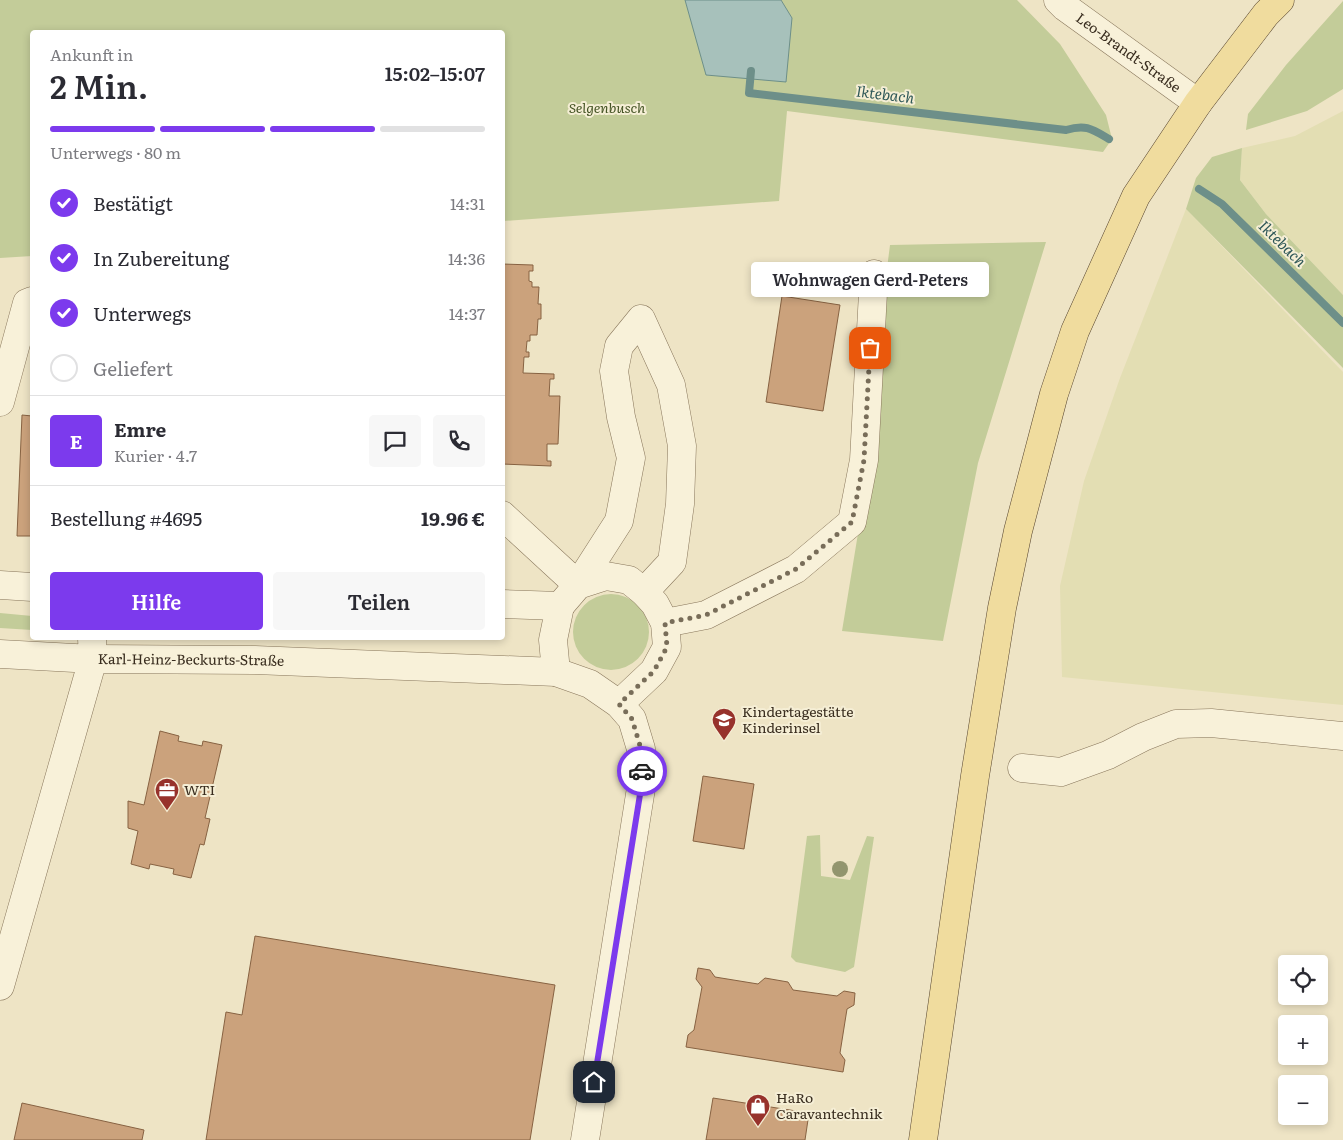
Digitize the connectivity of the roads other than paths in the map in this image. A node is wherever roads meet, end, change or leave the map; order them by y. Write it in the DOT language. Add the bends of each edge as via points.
graph roads {
  1 [pos="1058,0"];
  2 [pos="1280,0"];
  3 [pos="1198,103"];
  4 [pos="874,274"];
  5 [pos="30,302"];
  6 [pos="0,402"];
  7 [pos="505,518"];
  8 [pos="578,585"];
  9 [pos="0,586"];
  10 [pos="30,587"];
  11 [pos="644,592"];
  12 [pos="505,604"];
  13 [pos="560,606"];
  14 [pos="665,623"];
  15 [pos="92,648"];
  16 [pos="0,654"];
  17 [pos="556,672"];
  18 [pos="619,704"];
  19 [pos="1343,736"];
  20 [pos="1022,768"];
  21 [pos="0,986"];
  22 [pos="585,1140"];
  23 [pos="923,1140"];
  1 -- 3 [label="street, Leo-Brandt-Straße"];
  2 -- 3 [label="main road"];
  3 -- 23 [label="main road" via="1136,196 1075,331 1049,412 1002,608"];
  4 -- 14 [label="street" via="864,460 852,522 796,569 706,615"];
  5 -- 6 [label="street"];
  7 -- 8 [label="street"];
  8 -- 11 [label="street" via="606,576 629,580"];
  8 -- 11 [label="street" via="619,521 631,458 614,371 619,346 641,320 671,385 682,446 680,504 672,562"];
  8 -- 13 [label="street"];
  9 -- 10 [label="street"];
  11 -- 14 [label="street"];
  12 -- 13 [label="street"];
  13 -- 17 [label="street" via="553,640"];
  14 -- 18 [label="street" via="667,647 654,671"];
  15 -- 16 [label="street"];
  15 -- 17 [label="street, Karl-Heinz-Beckurts-Straße" via="254,660"];
  15 -- 21 [label="street, Karl-Heinz-Beckurts-Straße"];
  17 -- 18 [label="street, Karl-Heinz-Beckurts-Straße" via="590,684"];
  18 -- 22 [label="street, Karl-Heinz-Beckurts-Straße" via="632,719 641,749 642,782"];
  19 -- 20 [label="street" via="1211,723 1176,724 1061,772"];
}
